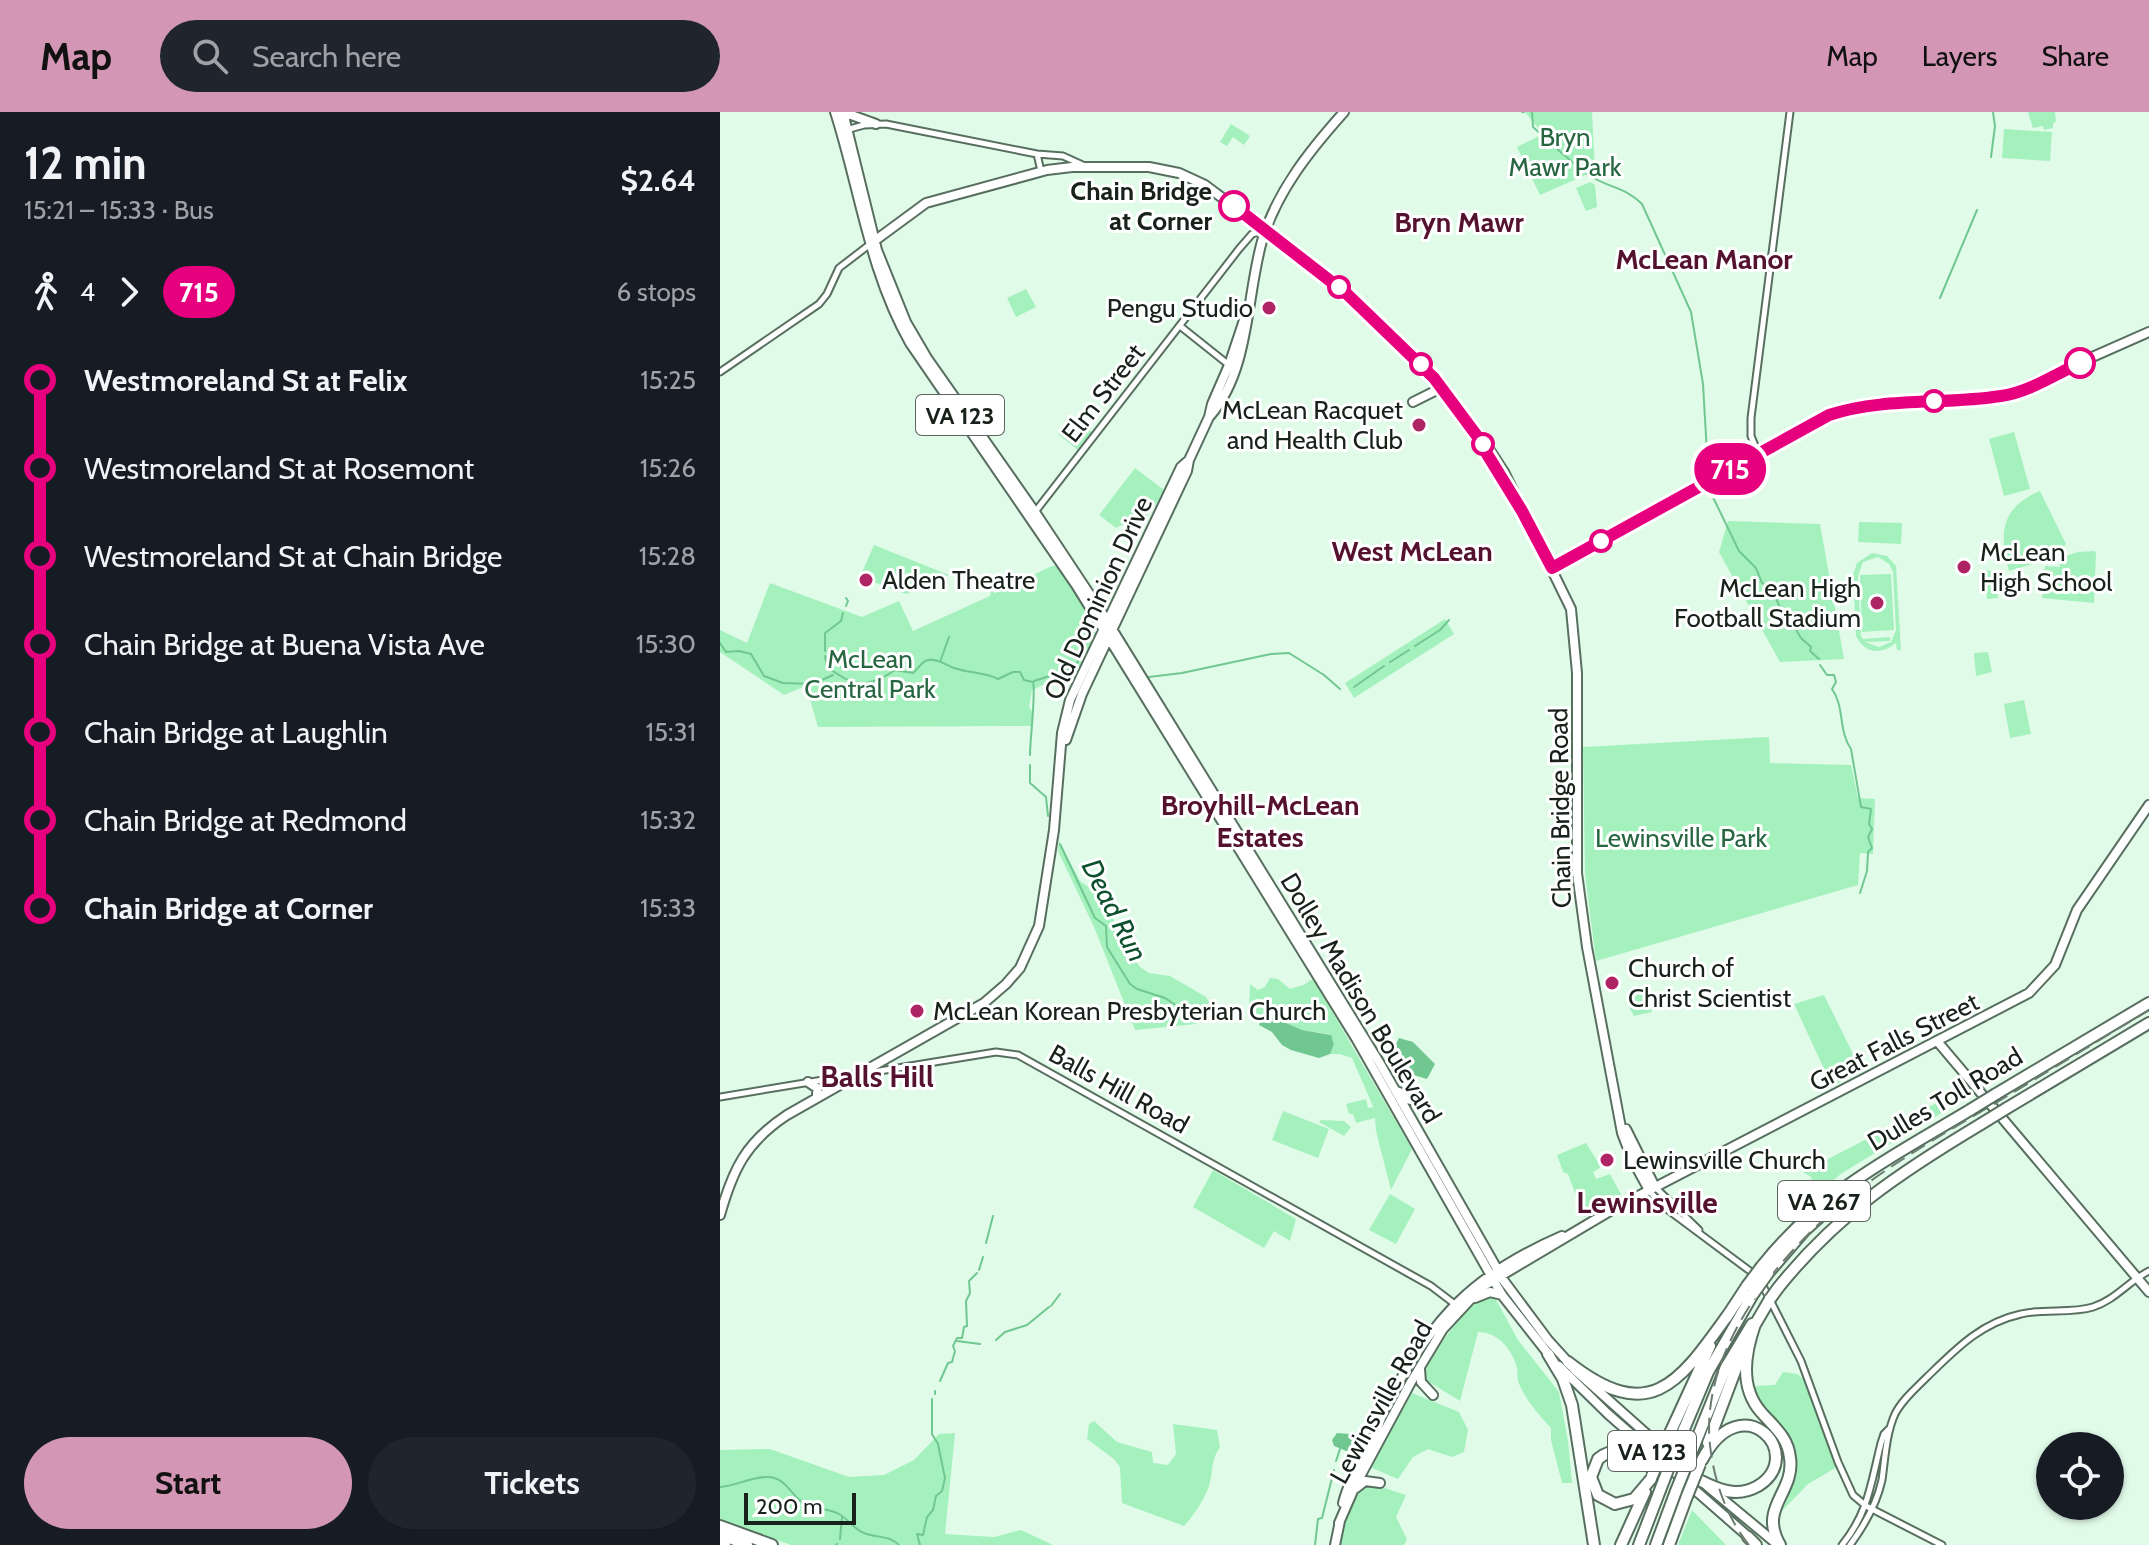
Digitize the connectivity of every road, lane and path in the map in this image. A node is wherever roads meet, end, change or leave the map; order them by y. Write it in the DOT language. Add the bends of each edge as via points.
graph roads {
  1 [pos="835,112"];
  2 [pos="843,112"];
  3 [pos="1344,112"];
  4 [pos="1790,112"];
  5 [pos="876,124"];
  6 [pos="844,130"];
  7 [pos="1037,154"];
  8 [pos="1086,166"];
  9 [pos="1041,171"];
  10 [pos="1266,230"];
  11 [pos="872,243"];
  12 [pos="1180,326"];
  13 [pos="2149,332"];
  14 [pos="1232,367"];
  15 [pos="720,372"];
  16 [pos="1445,391"];
  17 [pos="1413,402"];
  18 [pos="1758,453"];
  19 [pos="1189,460"];
  20 [pos="1035,512"];
  21 [pos="1060,555"];
  22 [pos="1552,568"];
  23 [pos="1113,609"];
  24 [pos="1096,610"];
  25 [pos="1108,629"];
  26 [pos="1095,645"];
  27 [pos="1120,657"];
  28 [pos="1095,667"];
  29 [pos="1061,760"];
  30 [pos="2149,805"];
  31 [pos="2149,1003"];
  32 [pos="2149,1023"];
  33 [pos="1937,1041"];
  34 [pos="881,1048"];
  35 [pos="894,1054"];
  36 [pos="891,1069"];
  37 [pos="1383,1070"];
  38 [pos="859,1074"];
  39 [pos="808,1082"];
  40 [pos="720,1097"];
  41 [pos="817,1098"];
  42 [pos="1422,1140"];
  43 [pos="1652,1188"];
  44 [pos="720,1215"];
  45 [pos="1474,1247"];
  46 [pos="1487,1252"];
  47 [pos="1516,1263"];
  48 [pos="2149,1271"];
  49 [pos="1495,1274"];
  50 [pos="2135,1277"];
  51 [pos="1476,1285"];
  52 [pos="1750,1290"];
  53 [pos="2149,1292"];
  54 [pos="1502,1295"];
  55 [pos="1461,1305"];
  56 [pos="1523,1308"];
  57 [pos="1762,1311"];
  58 [pos="1730,1312"];
  59 [pos="1755,1324"];
  60 [pos="1548,1354"];
  61 [pos="1568,1362"];
  62 [pos="1420,1367"];
  63 [pos="1424,1390"];
  64 [pos="1403,1395"];
  65 [pos="1433,1395"];
  66 [pos="1371,1456"];
  67 [pos="1664,1462"];
  68 [pos="1701,1462"];
  69 [pos="1651,1477"];
  70 [pos="1699,1480"];
  71 [pos="1352,1493"];
  72 [pos="1869,1508"];
  73 [pos="1339,1523"];
  74 [pos="720,1526"];
  75 [pos="720,1534"];
  76 [pos="1748,1537"];
  77 [pos="747,1545"];
  78 [pos="772,1545"];
  79 [pos="1335,1545"];
  80 [pos="1594,1545"];
  81 [pos="1622,1545"];
  82 [pos="1639,1545"];
  83 [pos="1656,1545"];
  84 [pos="1669,1545"];
  85 [pos="1757,1545"];
  86 [pos="1779,1545"];
  87 [pos="1842,1545"];
  88 [pos="1850,1545"];
  89 [pos="1942,1545"];
  1 -- 6 [label="main road, Dolley Madison Boulevard / VA 123"];
  2 -- 5 [label="main road"];
  2 -- 6 [label="main road, Dolley Madison Boulevard / VA 123"];
  3 -- 10 [label="main road, Old Dominion Drive" via="1292,176"];
  4 -- 18 [label="street" via="1751,418"];
  5 -- 6 [label="street"];
  5 -- 7 [label="street"];
  6 -- 11 [label="main road, Dolley Madison Boulevard / VA 123"];
  7 -- 8 [label="street" via="1062,156"];
  7 -- 9 [label="street"];
  8 -- 9 [label="main road, Chain Bridge Road"];
  8 -- 10 [label="main road, Chain Bridge Road" via="1149,167 1184,174"];
  9 -- 11 [label="main road, Chain Bridge Road" via="926,203"];
  10 -- 12 [label="street, Elm Street" via="1245,241"];
  10 -- 14 [label="main road, Old Dominion Drive"];
  10 -- 16 [label="main road, Chain Bridge Road" via="1347,294"];
  11 -- 15 [label="street" via="839,268 819,304"];
  11 -- 20 [label="main road, Dolley Madison Boulevard / VA 123" via="919,346"];
  11 -- 21 [label="main road, Dolley Madison Boulevard / VA 123" via="886,294 910,343"];
  12 -- 14 [label="street"];
  12 -- 20 [label="street, Elm Street"];
  13 -- 18 [label="main road" via="2010,394 1850,408"];
  14 -- 19 [label="main road, Old Dominion Drive"];
  16 -- 17 [label="main road"];
  16 -- 22 [label="main road, Chain Bridge Road" via="1504,472"];
  18 -- 22 [label="main road"];
  19 -- 23 [label="main road, Old Dominion Drive"];
  19 -- 25 [label="main road, Old Dominion Drive"];
  20 -- 21 [label="main road, Dolley Madison Boulevard / VA 123"];
  21 -- 24 [label="main road, Dolley Madison Boulevard / VA 123"];
  21 -- 24 [label="main road, Dolley Madison Boulevard / VA 123"];
  22 -- 43 [label="main road, Chain Bridge Road" via="1573,622 1577,873 1587,947 1624,1141"];
  23 -- 24 [label="main road"];
  23 -- 25 [label="main road, Old Dominion Drive"];
  24 -- 25 [label="main road, Dolley Madison Boulevard / VA 123"];
  24 -- 26 [label="main road"];
  25 -- 26 [label="main road, Old Dominion Drive"];
  25 -- 27 [label="main road, Dolley Madison Boulevard / VA 123"];
  25 -- 28 [label="main road, Old Dominion Drive"];
  25 -- 37 [label="main road, Dolley Madison Boulevard / VA 123"];
  26 -- 29 [label="main road, Old Dominion Drive" via="1067,709"];
  27 -- 28 [label="main road" via="1107,655"];
  27 -- 45 [label="main road, Dolley Madison Boulevard / VA 123" via="1357,1040"];
  28 -- 29 [label="main road, Old Dominion Drive"];
  29 -- 35 [label="main road, Old Dominion Drive" via="1044,905 1024,962 984,1003"];
  30 -- 33 [label="main road, Great Falls Street" via="2077,910 2060,958 2043,981 2021,999"];
  31 -- 52 [label="highway, Dulles Toll Road, bridge" via="1867,1176 1765,1269"];
  32 -- 57 [label="highway, Dulles Toll Road / VA 267, bridge" via="1889,1181 1816,1244"];
  33 -- 43 [label="main road, Great Falls Street"];
  33 -- 50 [label="main road"];
  34 -- 35 [label="main road"];
  35 -- 36 [label="main road" via="888,1060"];
  35 -- 38 [label="main road, Old Dominion Drive"];
  36 -- 38 [label="street, Balls Hill Road"];
  36 -- 55 [label="street, Balls Hill Road" via="996,1052 1018,1055"];
  37 -- 42 [label="main road, Dolley Madison Boulevard / VA 123"];
  37 -- 42 [label="main road" via="1401,1095 1420,1102 1411,1112"];
  38 -- 39 [label="street, Balls Hill Road"];
  38 -- 41 [label="main road, Old Dominion Drive"];
  39 -- 40 [label="street, Balls Hill Road"];
  39 -- 41 [label="main road" via="817,1088"];
  41 -- 44 [label="main road, Old Dominion Drive" via="751,1145 735,1171"];
  42 -- 46 [label="main road, Dolley Madison Boulevard / VA 123"];
  43 -- 47 [label="main road, Great Falls Street"];
  43 -- 72 [label="street, Chain Bridge Road" via="1758,1278 1804,1368 1849,1489"];
  45 -- 49 [label="main road, Dolley Madison Boulevard / VA 123"];
  45 -- 51 [label="main road" via="1481,1273"];
  46 -- 47 [label="main road"];
  46 -- 49 [label="main road, Dolley Madison Boulevard / VA 123"];
  47 -- 49 [label="main road, Great Falls Street"];
  47 -- 56 [label="main road" via="1511,1279"];
  48 -- 50 [label="street"];
  49 -- 51 [label="main road, Lewinsville Road"];
  49 -- 54 [label="main road, Dolley Madison Boulevard / VA 123"];
  49 -- 55 [label="main road, Lewinsville Road"];
  49 -- 56 [label="main road, Dolley Madison Boulevard / VA 123"];
  50 -- 53 [label="main road"];
  50 -- 72 [label="street" via="2096,1306 2020,1314 1962,1343 1896,1413 1883,1437"];
  51 -- 55 [label="main road, Lewinsville Road"];
  52 -- 58 [label="highway"];
  52 -- 82 [label="highway, bridge" via="1708,1372"];
  54 -- 55 [label="main road" via="1490,1292"];
  54 -- 60 [label="main road, Dolley Madison Boulevard / VA 123"];
  55 -- 62 [label="main road, Lewinsville Road"];
  55 -- 73 [label="main road, Lewinsville Road" via="1437,1324 1389,1399 1348,1486"];
  56 -- 61 [label="main road, Dolley Madison Boulevard / VA 123"];
  57 -- 59 [label="highway"];
  57 -- 83 [label="highway, bridge" via="1726,1367"];
  58 -- 61 [label="highway" via="1689,1365 1650,1393 1618,1393"];
  58 -- 69 [label="highway, bridge"];
  59 -- 68 [label="highway"];
  59 -- 86 [label="highway" via="1746,1364 1749,1388 1790,1455 1788,1481 1773,1510"];
  60 -- 67 [label="main road, Dolley Madison Boulevard / VA 123"];
  60 -- 80 [label="highway" via="1572,1405"];
  61 -- 70 [label="main road, Dolley Madison Boulevard / VA 123"];
  62 -- 64 [label="main road, Lewinsville Road"];
  62 -- 65 [label="main road" via="1421,1382"];
  63 -- 64 [label="main road"];
  64 -- 66 [label="main road, Lewinsville Road"];
  66 -- 71 [label="main road, Lewinsville Road"];
  66 -- 71 [label="main road" via="1369,1471 1380,1483 1365,1481"];
  67 -- 69 [label="highway" via="1631,1450 1611,1451 1595,1463 1591,1477 1598,1495 1615,1504 1634,1499"];
  67 -- 76 [label="main road, Dolley Madison Boulevard / VA 123"];
  68 -- 70 [label="highway" via="1721,1433 1743,1424 1767,1435 1776,1454 1772,1472 1752,1489 1732,1493"];
  68 -- 84 [label="highway, bridge"];
  69 -- 81 [label="highway"];
  70 -- 86 [label="main road, Dolley Madison Boulevard / VA 123"];
  71 -- 73 [label="main road, Lewinsville Road"];
  72 -- 87 [label="street"];
  72 -- 88 [label="street"];
  72 -- 89 [label="street, Chain Bridge Road"];
  73 -- 79 [label="main road, Lewinsville Road"];
  74 -- 78 [label="highway"];
  75 -- 77 [label="highway"];
  76 -- 85 [label="highway"];
}
